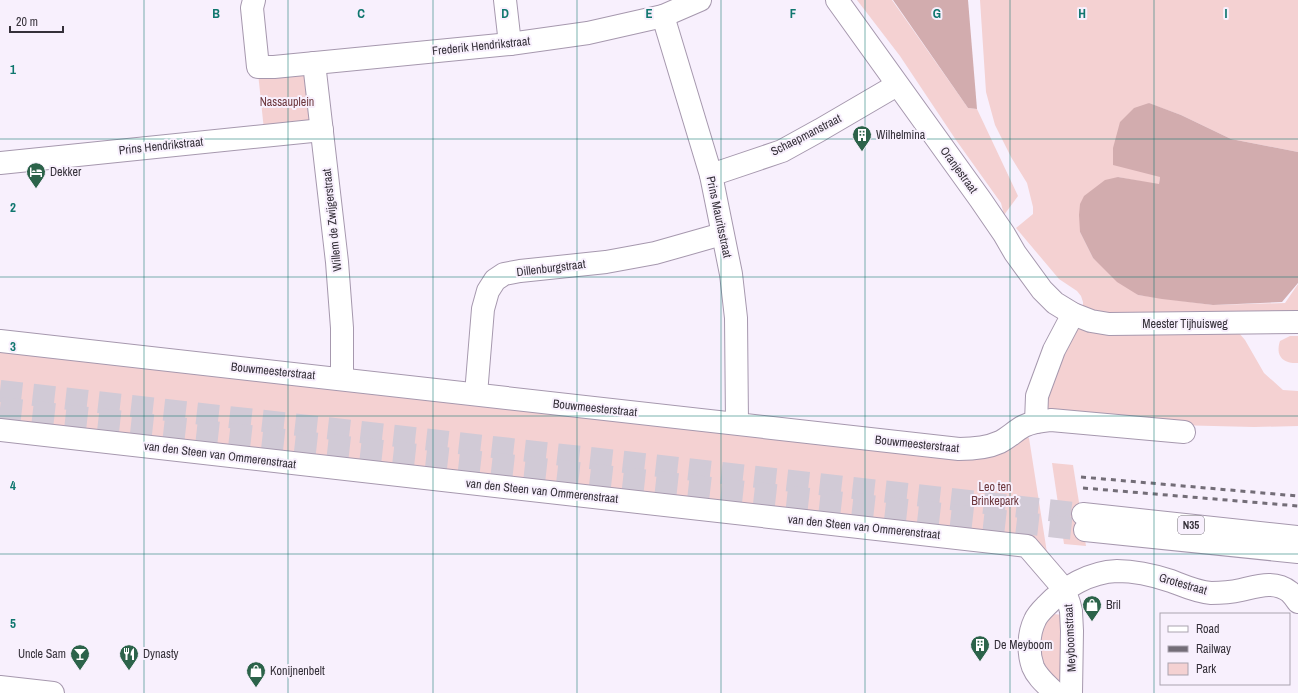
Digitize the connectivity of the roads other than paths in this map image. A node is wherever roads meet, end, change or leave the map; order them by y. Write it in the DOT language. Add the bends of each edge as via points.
graph roads {
  1 [pos="254,0"];
  2 [pos="505,0"];
  3 [pos="700,0"];
  4 [pos="837,0"];
  5 [pos="663,16"];
  6 [pos="510,44"];
  7 [pos="314,62"];
  8 [pos="897,85"];
  9 [pos="322,130"];
  10 [pos="0,163"];
  11 [pos="711,175"];
  12 [pos="722,234"];
  13 [pos="1073,314"];
  14 [pos="1298,322"];
  15 [pos="0,341"];
  16 [pos="342,379"];
  17 [pos="476,394"];
  18 [pos="1036,422"];
  19 [pos="737,423"];
  20 [pos="0,430"];
  21 [pos="1184,432"];
  22 [pos="1298,536"];
  23 [pos="1298,552"];
  24 [pos="1064,589"];
  25 [pos="1298,602"];
  26 [pos="0,687"];
  27 [pos="28,692"];
  28 [pos="53,693"];
  29 [pos="1054,693"];
  30 [pos="1071,693"];
  1 -- 7 [label="street, Frederik Hendrikstraat" via="252,8 258,67"];
  2 -- 6 [label="street"];
  3 -- 5 [label="street, Frederik Hendrikstraat"];
  4 -- 8 [label="street, Oranjestraat"];
  5 -- 6 [label="street, Frederik Hendrikstraat" via="588,33"];
  5 -- 11 [label="street, Prins Mauritsstraat"];
  6 -- 7 [label="street, Frederik Hendrikstraat"];
  7 -- 9 [label="street, Willem de Zwijgerstraat"];
  8 -- 11 [label="street, Schaepmanstraat" via="782,151"];
  8 -- 13 [label="street, Oranjestraat" via="1042,290 1055,304"];
  9 -- 10 [label="street, Prins Hendrikstraat"];
  9 -- 16 [label="street, Willem de Zwijgerstraat" via="337,262 342,328"];
  11 -- 12 [label="street, Prins Mauritsstraat"];
  12 -- 17 [label="street, Dillenburgstraat" via="655,253 606,262 504,274 495,280 488,291 482,309"];
  12 -- 19 [label="street, Prins Mauritsstraat" via="731,274 736,318"];
  13 -- 14 [label="street, Meester Tijhuisweg" via="1109,324"];
  13 -- 18 [label="street" via="1054,350 1037,396"];
  15 -- 16 [label="street, Bouwmeesterstraat"];
  16 -- 17 [label="street, Bouwmeesterstraat"];
  17 -- 19 [label="street, Bouwmeesterstraat"];
  18 -- 19 [label="street, Bouwmeesterstraat" via="1023,426 998,442 972,449"];
  18 -- 21 [label="street, Bouwmeesterstraat" via="1051,420"];
  20 -- 24 [label="street, van den Steen van Ommerenstraat" via="1019,544 1031,550"];
  22 -- 23 [label="street, N35" via="1084,522"];
  24 -- 25 [label="street, Grotestraat" via="1100,574 1130,571 1157,576 1198,591 1212,593 1273,585 1291,593"];
  24 -- 29 [label="street, Meyboomstraat" via="1042,610 1031,630 1031,660 1034,669"];
  24 -- 30 [label="street, Meyboomstraat" via="1071,618"];
  26 -- 27 [label="street"];
  27 -- 28 [label="street"];
}
